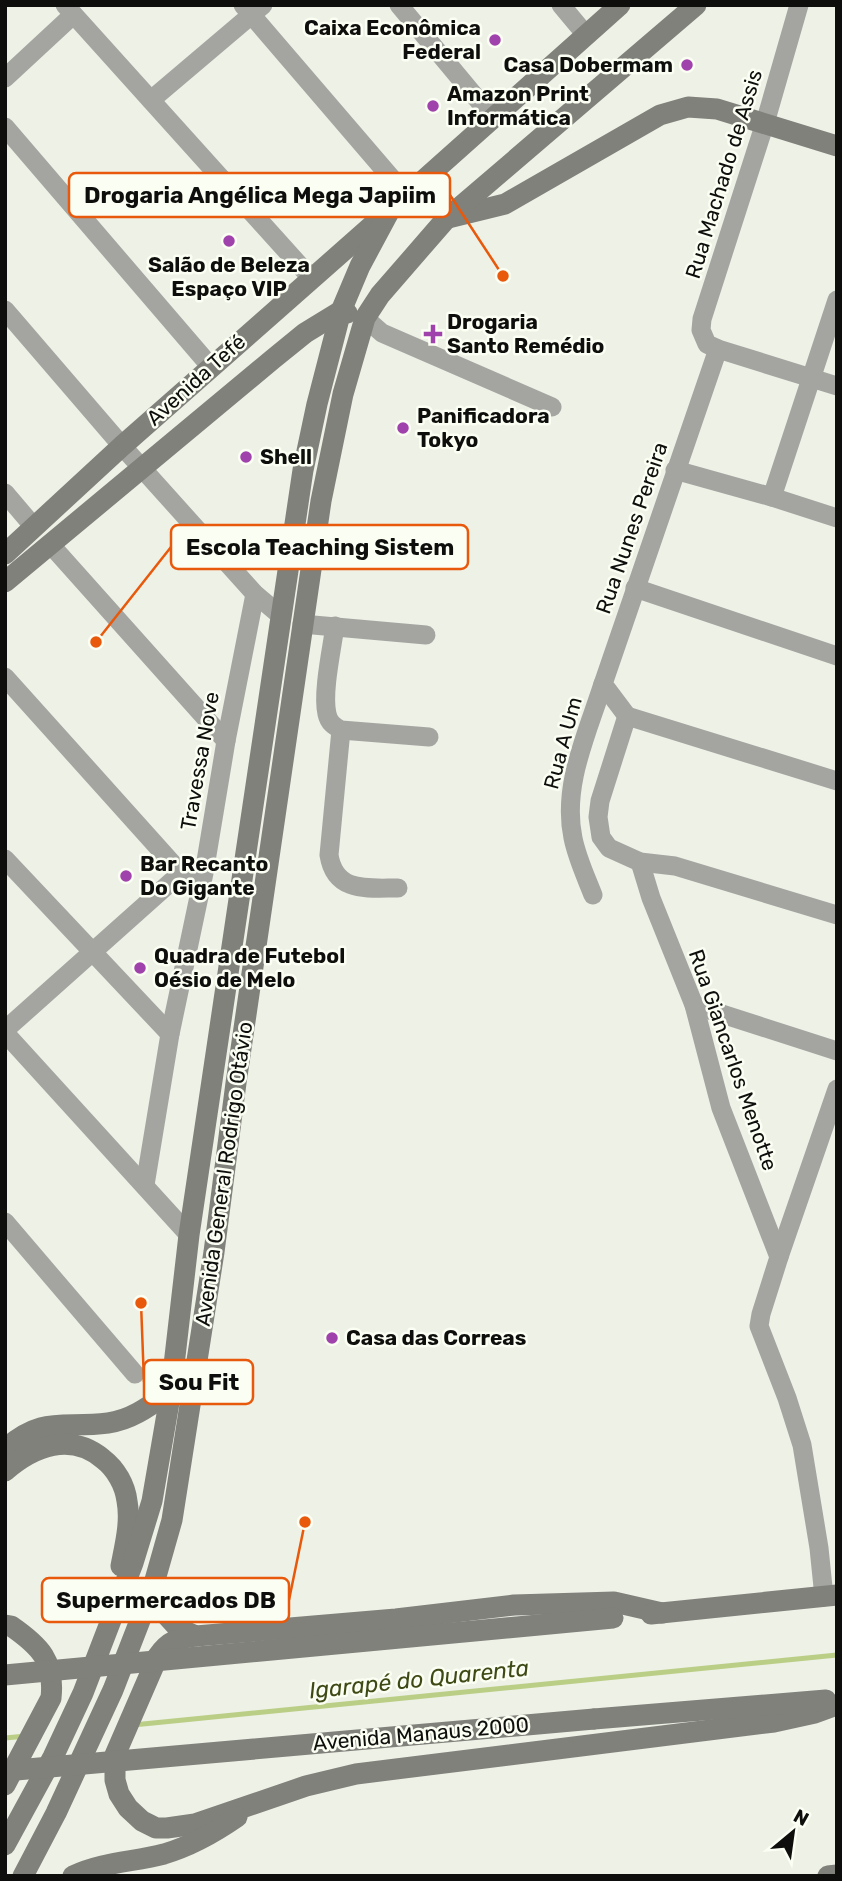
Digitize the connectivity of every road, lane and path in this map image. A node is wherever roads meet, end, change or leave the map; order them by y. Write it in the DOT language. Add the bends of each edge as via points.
graph roads {
  1 [pos="399,5"];
  2 [pos="561,5"];
  3 [pos="620,5"];
  4 [pos="696,5"];
  5 [pos="799,5"];
  6 [pos="253,9"];
  7 [pos="69,10"];
  8 [pos="586,35"];
  9 [pos="5,78"];
  10 [pos="151,100"];
  11 [pos="493,118"];
  12 [pos="765,123"];
  13 [pos="5,127"];
  14 [pos="837,146"];
  15 [pos="407,195"];
  16 [pos="390,210"];
  17 [pos="446,219"];
  18 [pos="311,278"];
  19 [pos="837,300"];
  20 [pos="5,310"];
  21 [pos="341,311"];
  22 [pos="365,318"];
  23 [pos="718,349"];
  24 [pos="211,367"];
  25 [pos="813,377"];
  26 [pos="837,386"];
  27 [pos="552,407"];
  28 [pos="122,446"];
  29 [pos="141,467"];
  30 [pos="675,470"];
  31 [pos="5,493"];
  32 [pos="772,497"];
  33 [pos="837,518"];
  34 [pos="34,527"];
  35 [pos="50,544"];
  36 [pos="5,554"];
  37 [pos="5,582"];
  38 [pos="635,588"];
  39 [pos="255,594"];
  40 [pos="281,615"];
  41 [pos="302,624"];
  42 [pos="335,626"];
  43 [pos="426,635"];
  44 [pos="837,656"];
  45 [pos="5,677"];
  46 [pos="603,684"];
  47 [pos="627,716"];
  48 [pos="341,730"];
  49 [pos="429,737"];
  50 [pos="226,741"];
  51 [pos="837,781"];
  52 [pos="5,859"];
  53 [pos="640,862"];
  54 [pos="181,873"];
  55 [pos="204,873"];
  56 [pos="398,888"];
  57 [pos="593,895"];
  58 [pos="837,915"];
  59 [pos="93,952"];
  60 [pos="694,1004"];
  61 [pos="5,1031"];
  62 [pos="170,1034"];
  63 [pos="837,1051"];
  64 [pos="837,1089"];
  65 [pos="145,1185"];
  66 [pos="5,1222"];
  67 [pos="189,1235"];
  68 [pos="779,1257"];
  69 [pos="135,1374"];
  70 [pos="171,1391"];
  71 [pos="5,1449"];
  72 [pos="5,1471"];
  73 [pos="149,1596"];
  74 [pos="830,1596"];
  75 [pos="662,1614"];
  76 [pos="113,1616"];
  77 [pos="5,1626"];
  78 [pos="196,1636"];
  79 [pos="5,1675"];
  80 [pos="837,1699"];
  81 [pos="837,1705"];
  82 [pos="11,1768"];
  83 [pos="5,1785"];
  84 [pos="256,1804"];
  85 [pos="5,1845"];
  86 [pos="837,1875"];
  87 [pos="23,1876"];
  88 [pos="73,1876"];
  89 [pos="828,1876"];
  1 -- 11 [label="street"];
  2 -- 8 [label="street"];
  3 -- 8 [label="main road, Avenida General Rodrigo Otávio"];
  4 -- 17 [label="main road, Avenida General Rodrigo Otávio"];
  5 -- 12 [label="street, Rua Machado de Assis"];
  6 -- 10 [label="street"];
  6 -- 15 [label="street"];
  7 -- 9 [label="street"];
  7 -- 10 [label="street"];
  8 -- 11 [label="main road, Avenida General Rodrigo Otávio"];
  10 -- 18 [label="street"];
  11 -- 15 [label="main road, Avenida General Rodrigo Otávio"];
  12 -- 14 [label="main road"];
  12 -- 17 [label="main road" via="717,108 688,107 660,115 505,204"];
  12 -- 23 [label="street, Rua Machado de Assis" via="702,319 702,338"];
  13 -- 24 [label="street"];
  15 -- 16 [label="main road, Avenida General Rodrigo Otávio"];
  16 -- 18 [label="main road, Avenida Tefé"];
  16 -- 21 [label="main road, Avenida General Rodrigo Otávio"];
  17 -- 22 [label="main road, Avenida General Rodrigo Otávio"];
  18 -- 24 [label="main road, Avenida Tefé"];
  19 -- 25 [label="street"];
  20 -- 28 [label="street"];
  21 -- 22 [label="main road"];
  21 -- 29 [label="main road, Avenida Tefé" via="305,333"];
  21 -- 40 [label="main road, Avenida General Rodrigo Otávio" via="303,470"];
  22 -- 27 [label="street" via="382,333"];
  22 -- 41 [label="main road, Avenida General Rodrigo Otávio" via="335,427"];
  23 -- 25 [label="street"];
  23 -- 30 [label="street, Rua Nunes Pereira"];
  24 -- 28 [label="main road, Avenida Tefé"];
  25 -- 26 [label="street"];
  25 -- 32 [label="street"];
  28 -- 29 [label="street"];
  28 -- 34 [label="main road, Avenida Tefé"];
  29 -- 35 [label="main road, Avenida Tefé"];
  29 -- 39 [label="street"];
  30 -- 32 [label="street"];
  30 -- 38 [label="street, Rua Nunes Pereira"];
  31 -- 34 [label="street"];
  32 -- 33 [label="street"];
  34 -- 36 [label="main road, Avenida Tefé"];
  35 -- 37 [label="main road, Avenida Tefé"];
  35 -- 50 [label="street"];
  38 -- 44 [label="street"];
  38 -- 46 [label="street, Rua Nunes Pereira"];
  39 -- 40 [label="street"];
  39 -- 50 [label="street, Travessa Nove"];
  40 -- 67 [label="main road, Avenida General Rodrigo Otávio"];
  41 -- 42 [label="street"];
  41 -- 73 [label="main road, Avenida General Rodrigo Otávio" via="183,1454 172,1520"];
  42 -- 43 [label="street"];
  42 -- 48 [label="street" via="327,715"];
  45 -- 54 [label="street"];
  46 -- 47 [label="street"];
  46 -- 57 [label="street, Rua A Um" via="569,799 572,838"];
  47 -- 51 [label="street"];
  47 -- 53 [label="street" via="598,817 601,837 609,848"];
  48 -- 49 [label="street"];
  48 -- 56 [label="street" via="331,867 342,881 362,888"];
  50 -- 55 [label="street, Travessa Nove"];
  52 -- 59 [label="street"];
  53 -- 58 [label="street" via="675,866"];
  53 -- 60 [label="street, Rua Giancarlos Menotte"];
  54 -- 55 [label="street"];
  54 -- 59 [label="street"];
  55 -- 62 [label="street, Travessa Nove"];
  59 -- 61 [label="street"];
  59 -- 62 [label="street"];
  60 -- 63 [label="street"];
  60 -- 68 [label="street, Rua Giancarlos Menotte" via="721,1108"];
  61 -- 65 [label="street"];
  62 -- 65 [label="street, Travessa Nove"];
  64 -- 68 [label="street"];
  65 -- 67 [label="street"];
  66 -- 69 [label="street"];
  67 -- 70 [label="main road, Avenida General Rodrigo Otávio"];
  68 -- 74 [label="street" via="760,1326 802,1445"];
  70 -- 71 [label="main road" via="128,1418 34,1429"];
  70 -- 76 [label="main road, Avenida General Rodrigo Otávio" via="149,1512"];
  72 -- 76 [label="main road" via="33,1451 54,1444 72,1443 93,1450 111,1465 123,1485 128,1525"];
  73 -- 78 [label="main road" via="178,1628"];
  73 -- 87 [label="main road, Avenida General Rodrigo Otávio" via="113,1690"];
  74 -- 75 [label="main road"];
  75 -- 78 [label="main road" via="614,1602 514,1605"];
  75 -- 79 [label="main road, bridge"];
  76 -- 85 [label="main road, Avenida General Rodrigo Otávio" via="53,1757"];
  77 -- 82 [label="main road" via="41,1649 53,1684 51,1699"];
  78 -- 84 [label="main road" via="172,1641 154,1664 115,1755 119,1794 135,1814 156,1828 195,1824"];
  80 -- 82 [label="main road, Avenida Manaus 2000, bridge"];
  81 -- 84 [label="main road" via="774,1722 356,1774"];
  82 -- 83 [label="main road"];
  84 -- 88 [label="main road" via="211,1836 191,1844"];
  86 -- 89 [label="main road"];
}
